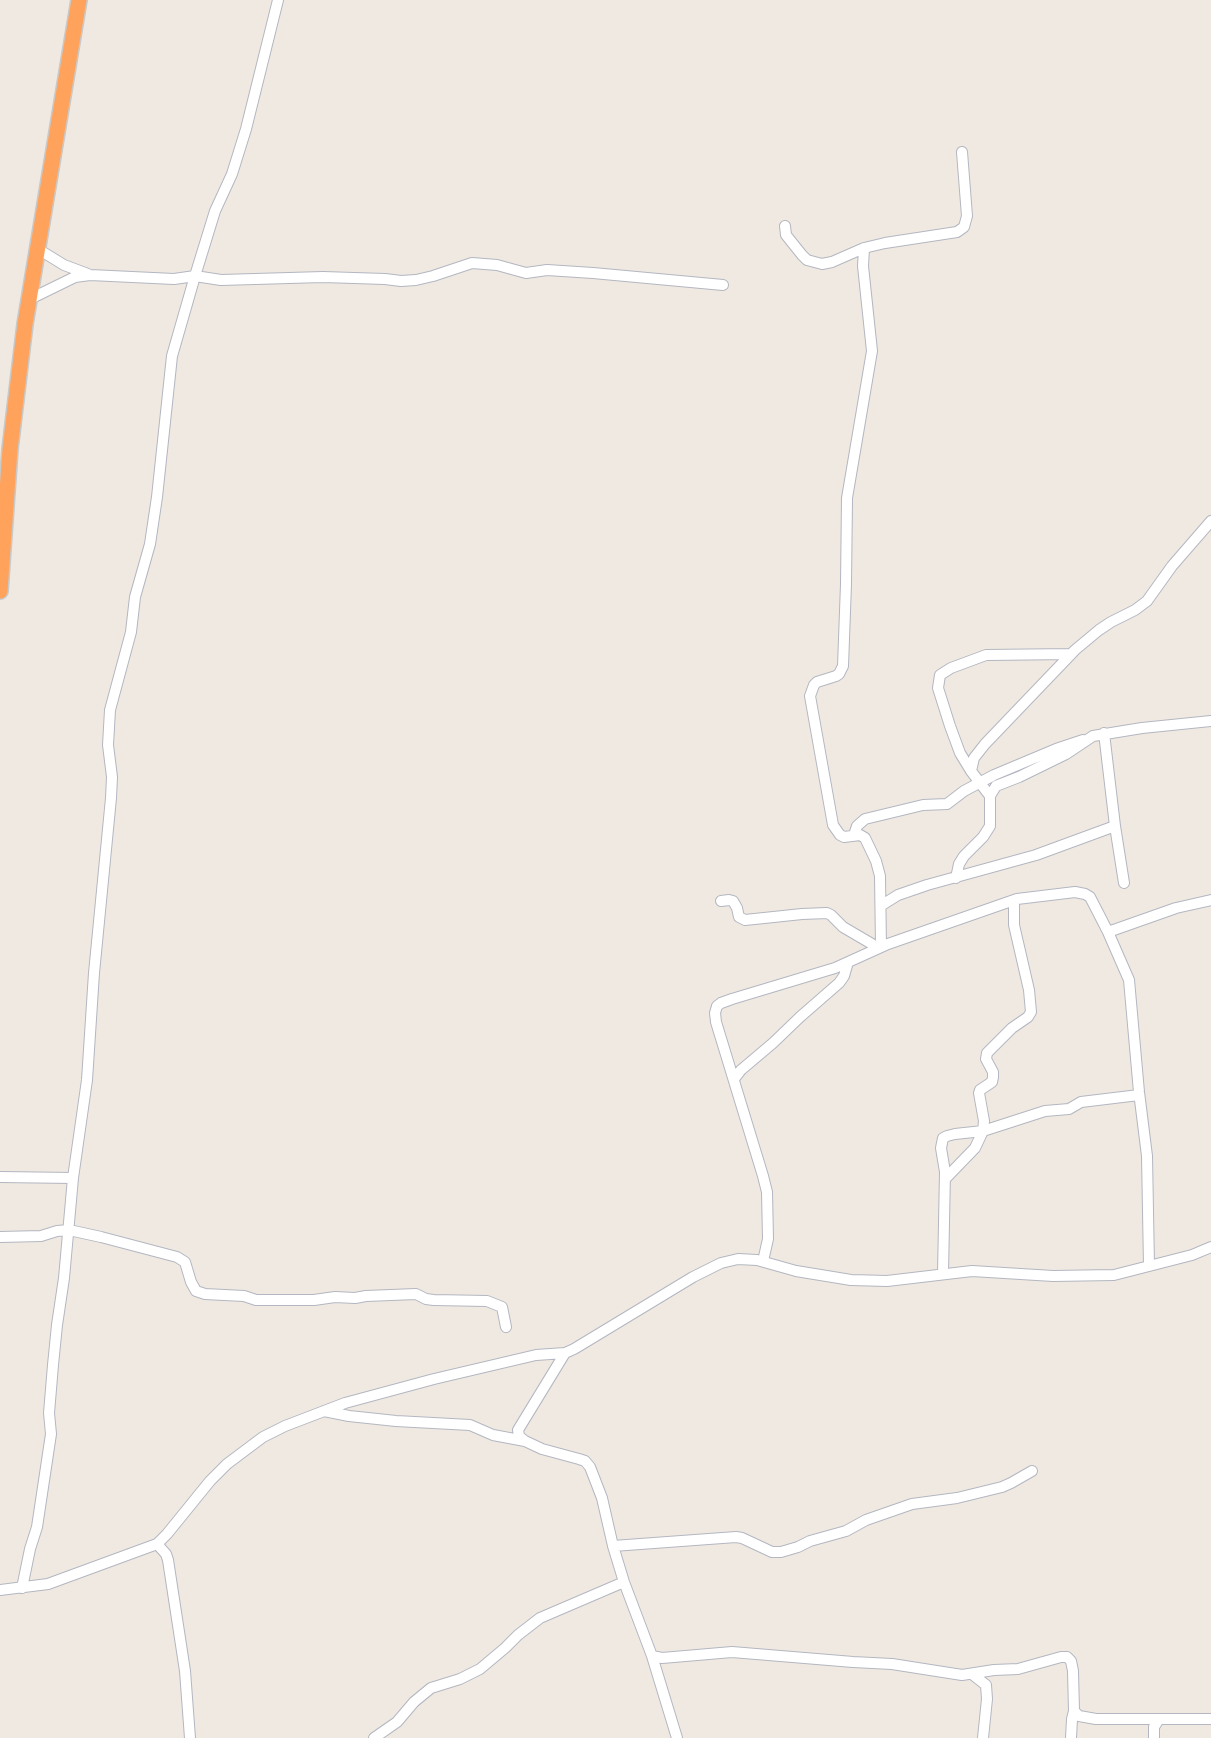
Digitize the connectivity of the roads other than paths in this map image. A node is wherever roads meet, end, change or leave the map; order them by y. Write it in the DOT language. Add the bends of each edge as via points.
graph roads {
  1 [pos="79,0"];
  2 [pos="278,0"];
  3 [pos="962,152"];
  4 [pos="785,226"];
  5 [pos="864,248"];
  6 [pos="38,249"];
  7 [pos="90,275"];
  8 [pos="194,276"];
  9 [pos="724,285"];
  10 [pos="30,299"];
  11 [pos="1211,521"];
  12 [pos="0,591"];
  13 [pos="1071,654"];
  14 [pos="1211,720"];
  15 [pos="1104,733"];
  16 [pos="1088,738"];
  17 [pos="971,771"];
  18 [pos="980,783"];
  19 [pos="990,796"];
  20 [pos="1115,826"];
  21 [pos="854,835"];
  22 [pos="956,878"];
  23 [pos="1124,883"];
  24 [pos="1014,900"];
  25 [pos="1211,900"];
  26 [pos="721,901"];
  27 [pos="882,905"];
  28 [pos="1108,932"];
  29 [pos="873,948"];
  30 [pos="848,962"];
  31 [pos="734,1079"];
  32 [pos="1139,1094"];
  33 [pos="983,1131"];
  34 [pos="0,1177"];
  35 [pos="73,1178"];
  36 [pos="945,1179"];
  37 [pos="69,1230"];
  38 [pos="0,1237"];
  39 [pos="1211,1247"];
  40 [pos="763,1261"];
  41 [pos="1150,1266"];
  42 [pos="943,1274"];
  43 [pos="506,1327"];
  44 [pos="565,1353"];
  45 [pos="323,1411"];
  46 [pos="525,1441"];
  47 [pos="1032,1470"];
  48 [pos="157,1544"];
  49 [pos="613,1546"];
  50 [pos="624,1582"];
  51 [pos="22,1588"];
  52 [pos="0,1590"];
  53 [pos="652,1656"];
  54 [pos="972,1674"];
  55 [pos="1074,1711"];
  56 [pos="1160,1719"];
  57 [pos="1211,1719"];
  58 [pos="190,1738"];
  59 [pos="374,1738"];
  60 [pos="677,1738"];
  61 [pos="983,1738"];
  62 [pos="1072,1738"];
  63 [pos="1154,1738"];
  1 -- 6 [label="highway"];
  2 -- 8 [label="street" via="246,129"];
  3 -- 5 [label="street" via="967,216 964,227 957,232"];
  4 -- 5 [label="street" via="790,242 807,260 814,262 832,262"];
  5 -- 21 [label="street" via="872,351 847,498 843,666 836,676 817,682 810,696 833,825 844,837"];
  6 -- 7 [label="street" via="64,265"];
  6 -- 10 [label="highway"];
  7 -- 8 [label="street" via="174,279"];
  7 -- 10 [label="street" via="75,277"];
  8 -- 9 [label="street" via="221,280 323,277 401,281 483,263 526,274 547,270"];
  8 -- 35 [label="street" via="172,356 150,544 110,710 111,798 87,1080"];
  10 -- 12 [label="highway" via="10,449"];
  11 -- 13 [label="street" via="1172,566 1147,602 1099,630"];
  13 -- 17 [label="street" via="985,744 974,758"];
  13 -- 17 [label="street" via="986,655 940,675 938,688 950,726 960,754"];
  14 -- 15 [label="street"];
  15 -- 16 [label="street"];
  15 -- 20 [label="street"];
  16 -- 18 [label="street" via="1062,746"];
  16 -- 19 [label="street" via="1066,754 996,786"];
  17 -- 18 [label="street"];
  18 -- 19 [label="street"];
  18 -- 21 [label="street" via="947,804 923,805 865,819"];
  19 -- 22 [label="street" via="990,826 964,856"];
  20 -- 22 [label="street" via="1036,855"];
  20 -- 23 [label="street"];
  21 -- 27 [label="street" via="866,838 876,861"];
  22 -- 27 [label="street" via="898,895"];
  24 -- 28 [label="street" via="1074,892 1086,894"];
  24 -- 29 [label="street"];
  24 -- 33 [label="street" via="1014,925 1031,1012 987,1053 993,1077 992,1082 979,1093"];
  25 -- 28 [label="street" via="1176,908"];
  26 -- 29 [label="street" via="733,901 739,917 745,920 827,913"];
  27 -- 29 [label="street" via="882,923"];
  28 -- 32 [label="street" via="1129,980"];
  29 -- 30 [label="street"];
  30 -- 31 [label="street" via="839,983"];
  30 -- 31 [label="street" via="716,1006 716,1022"];
  31 -- 40 [label="street" via="767,1192 768,1239"];
  32 -- 33 [label="street" via="1081,1102 1069,1109 1045,1111"];
  32 -- 41 [label="street" via="1147,1156"];
  33 -- 36 [label="street" via="975,1148"];
  33 -- 36 [label="street" via="944,1138 941,1148"];
  34 -- 35 [label="street"];
  35 -- 37 [label="street"];
  36 -- 42 [label="street"];
  37 -- 38 [label="street" via="41,1236"];
  37 -- 43 [label="street" via="181,1259 186,1262 191,1282 200,1293 256,1300 416,1294 434,1300 487,1301 502,1307"];
  37 -- 51 [label="street" via="52,1365 51,1434 37,1527"];
  39 -- 41 [label="street"];
  40 -- 42 [label="street" via="796,1271 851,1280 887,1281"];
  40 -- 44 [label="street" via="738,1259 721,1263"];
  41 -- 42 [label="street" via="1114,1275 1053,1276 972,1271"];
  44 -- 45 [label="street" via="536,1355 490,1365"];
  44 -- 46 [label="street" via="518,1430"];
  45 -- 46 [label="street" via="396,1421 470,1425 493,1435"];
  45 -- 48 [label="street" via="263,1437 227,1464"];
  46 -- 49 [label="street" via="585,1461 602,1498"];
  47 -- 49 [label="street" via="1002,1487 912,1504 866,1520 846,1531 781,1552 772,1552 736,1537"];
  48 -- 51 [label="street" via="63,1580"];
  48 -- 58 [label="street" via="168,1560 185,1671"];
  49 -- 50 [label="street"];
  50 -- 53 [label="street"];
  50 -- 59 [label="street" via="540,1618 480,1669 430,1688 397,1722"];
  51 -- 52 [label="street"];
  53 -- 54 [label="street" via="732,1652 892,1664"];
  53 -- 60 [label="street"];
  54 -- 55 [label="street" via="1018,1670 1067,1657 1072,1661"];
  54 -- 61 [label="street" via="986,1685"];
  55 -- 56 [label="street" via="1079,1716 1096,1719"];
  55 -- 62 [label="street"];
  56 -- 57 [label="street"];
  56 -- 63 [label="street" via="1154,1727"];
}
